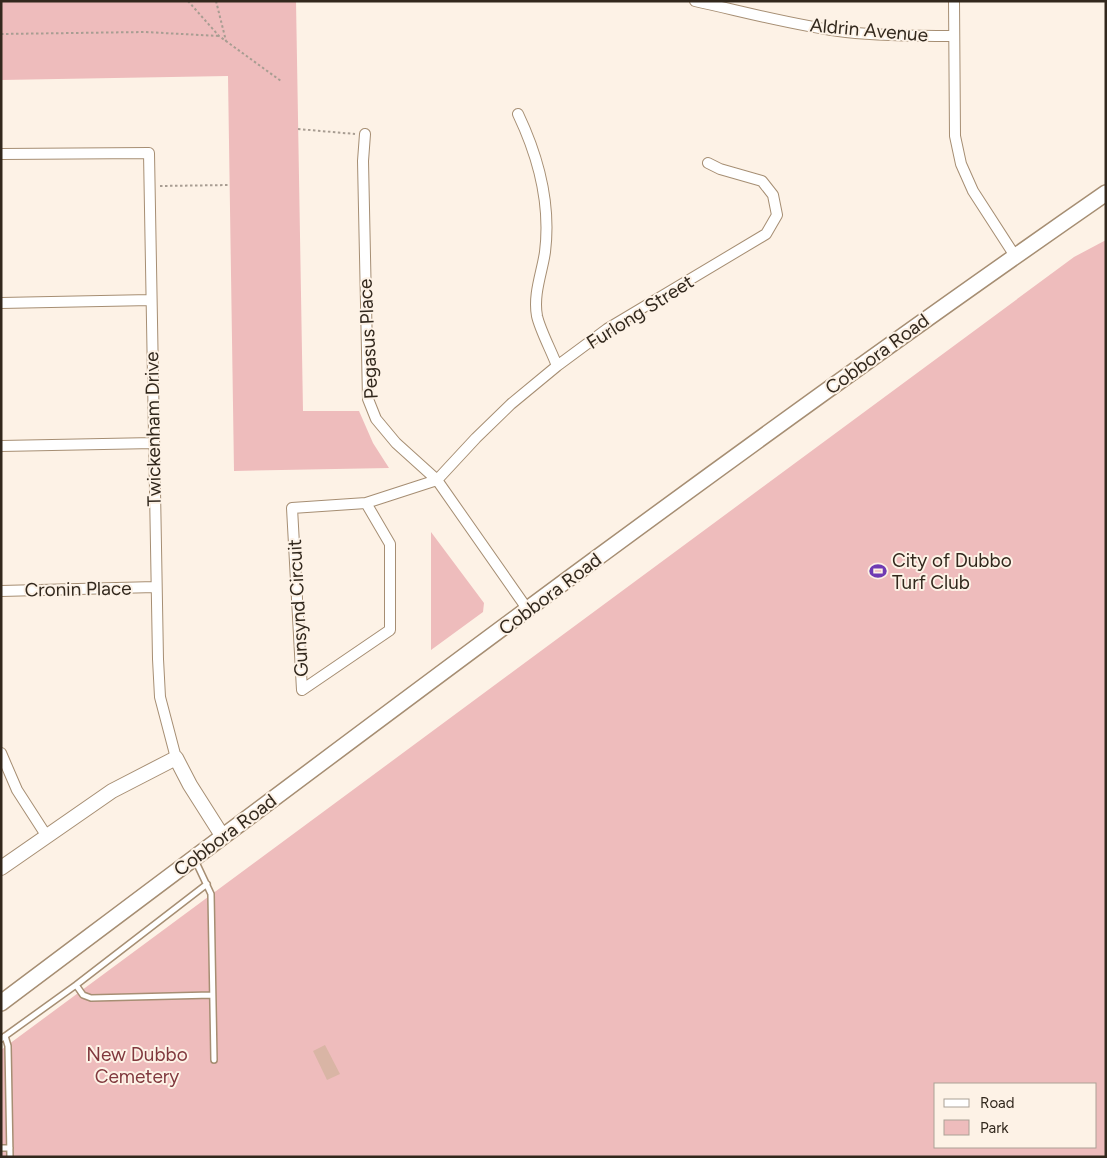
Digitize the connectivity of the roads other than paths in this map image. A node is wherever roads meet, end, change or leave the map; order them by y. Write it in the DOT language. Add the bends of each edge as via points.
graph roads {
  1 [pos="695,1"];
  2 [pos="954,1"];
  3 [pos="954,36"];
  4 [pos="518,114"];
  5 [pos="365,134"];
  6 [pos="1,154"];
  7 [pos="708,163"];
  8 [pos="1106,193"];
  9 [pos="1015,256"];
  10 [pos="151,300"];
  11 [pos="1,303"];
  12 [pos="558,366"];
  13 [pos="154,443"];
  14 [pos="1,446"];
  15 [pos="436,480"];
  16 [pos="366,503"];
  17 [pos="156,587"];
  18 [pos="1,591"];
  19 [pos="528,610"];
  20 [pos="1,753"];
  21 [pos="176,758"];
  22 [pos="46,835"];
  23 [pos="223,837"];
  24 [pos="194,858"];
  25 [pos="1,868"];
  26 [pos="207,884"];
  27 [pos="76,984"];
  28 [pos="212,995"];
  29 [pos="1,1003"];
  30 [pos="3,1038"];
  31 [pos="214,1060"];
  32 [pos="1,1148"];
  33 [pos="10,1148"];
  34 [pos="10,1157"];
  1 -- 3 [label="street, Aldrin Avenue" via="846,32"];
  2 -- 3 [label="street"];
  3 -- 9 [label="street" via="955,136 961,164 973,191"];
  4 -- 12 [label="street" via="540,171 546,210 545,251 537,289 538,316"];
  5 -- 15 [label="street, Pegasus Place" via="368,399 376,419 396,443"];
  6 -- 10 [label="street, Twickenham Drive" via="148,153"];
  7 -- 12 [label="street, Furlong Street" via="762,181 768,188 773,195 777,215 766,234 607,329"];
  8 -- 9 [label="main road, Cobbora Road"];
  9 -- 19 [label="main road, Cobbora Road" via="833,384"];
  10 -- 11 [label="street"];
  10 -- 13 [label="street, Twickenham Drive"];
  12 -- 15 [label="street, Furlong Street" via="511,404"];
  13 -- 14 [label="street"];
  13 -- 17 [label="street, Twickenham Drive"];
  15 -- 16 [label="street, Gunsynd Circuit"];
  15 -- 19 [label="street, Pegasus Place"];
  16 -- 16 [label="street, Gunsynd Circuit" via="292,508 302,690 390,630 390,544"];
  17 -- 18 [label="street, Cronin Place"];
  17 -- 21 [label="street, Twickenham Drive" via="160,697"];
  19 -- 23 [label="main road, Cobbora Road"];
  20 -- 22 [label="street" via="17,790"];
  21 -- 22 [label="street" via="112,791"];
  21 -- 23 [label="street, Twickenham Drive"];
  22 -- 25 [label="street"];
  23 -- 24 [label="main road, Cobbora Road"];
  24 -- 26 [label="lane"];
  24 -- 29 [label="main road, Cobbora Road"];
  26 -- 27 [label="lane"];
  26 -- 28 [label="lane" via="211,894"];
  27 -- 28 [label="lane" via="83,995 91,998"];
  27 -- 30 [label="lane"];
  28 -- 31 [label="lane"];
  30 -- 33 [label="lane" via="8,1046"];
  32 -- 33 [label="lane"];
  33 -- 34 [label="lane"];
}
